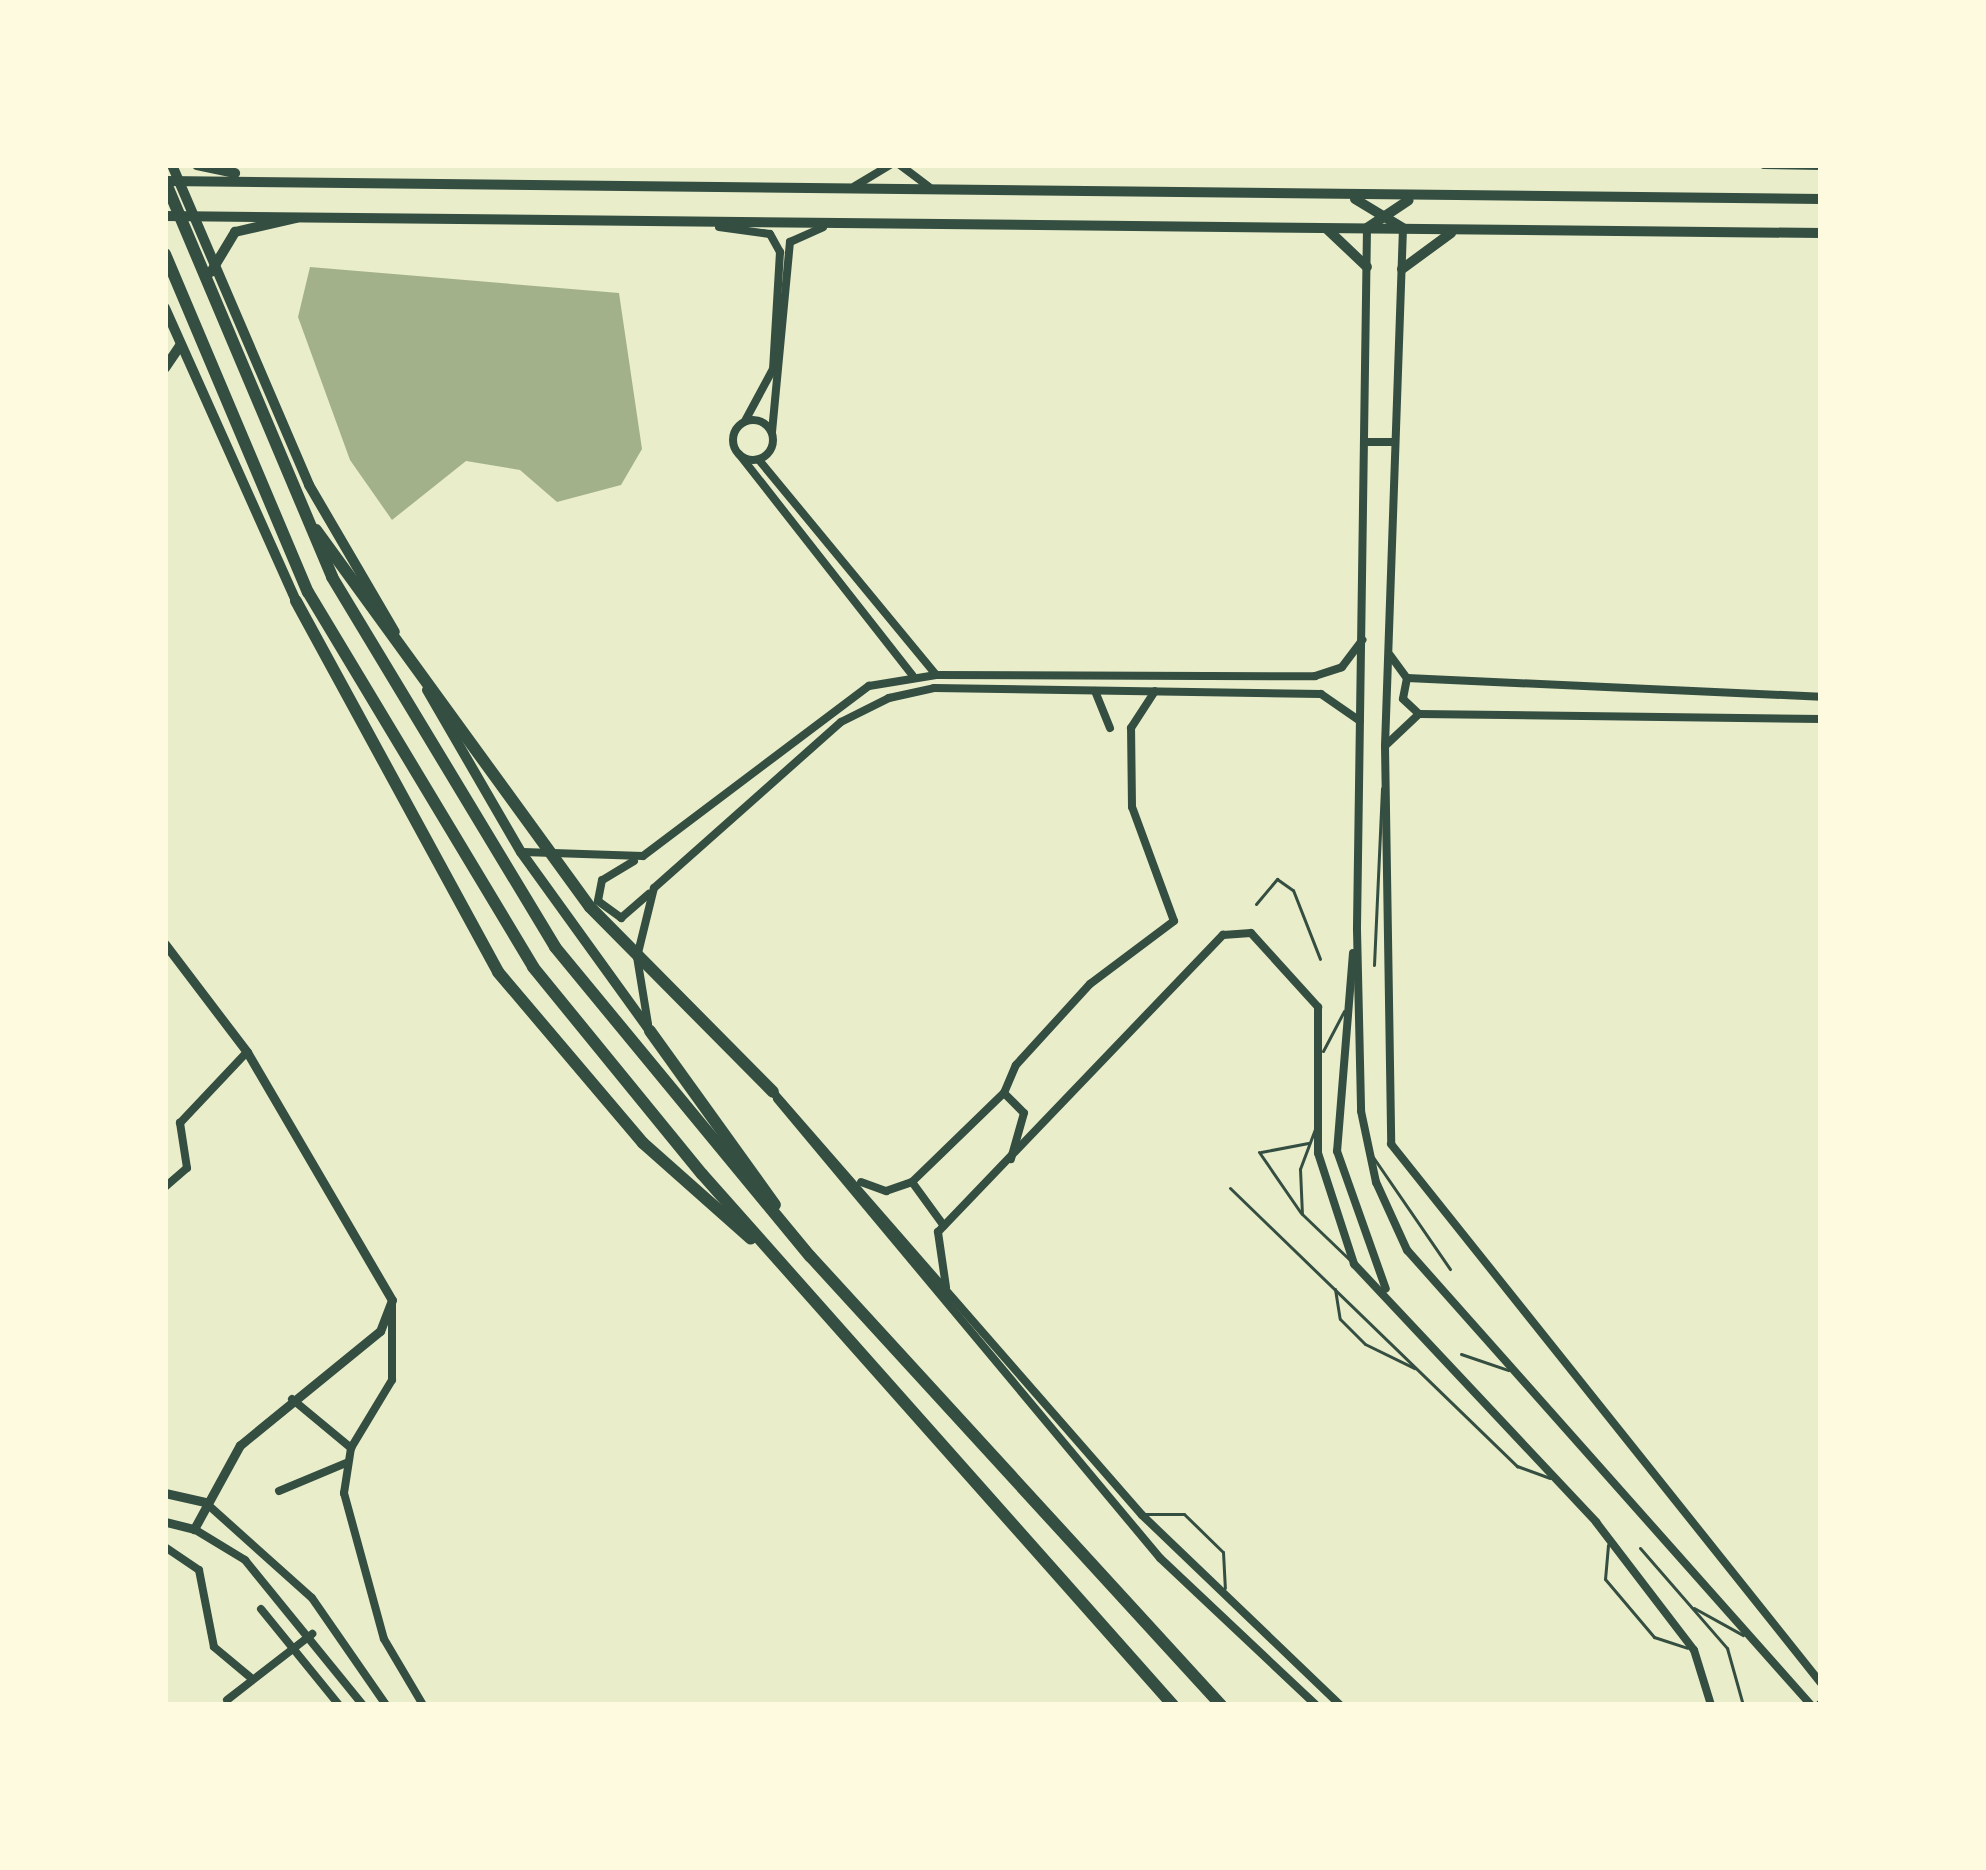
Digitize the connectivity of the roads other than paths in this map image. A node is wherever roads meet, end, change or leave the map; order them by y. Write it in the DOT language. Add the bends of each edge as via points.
graph roads {
  1 [pos="197,165"];
  2 [pos="890,165"];
  3 [pos="899,165"];
  4 [pos="1764,165"];
  5 [pos="1821,166"];
  6 [pos="171,175"];
  7 [pos="261,178"];
  8 [pos="853,187"];
  9 [pos="929,187"];
  10 [pos="1334,194"];
  11 [pos="1436,195"];
  12 [pos="1821,199"];
  13 [pos="1383,210"];
  14 [pos="188,211"];
  15 [pos="329,214"];
  16 [pos="165,217"];
  17 [pos="690,218"];
  18 [pos="890,218"];
  19 [pos="1323,227"];
  20 [pos="1367,228"];
  21 [pos="1403,228"];
  22 [pos="1466,229"];
  23 [pos="1821,233"];
  24 [pos="165,254"];
  25 [pos="1367,267"];
  26 [pos="1402,269"];
  27 [pos="211,272"];
  28 [pos="165,308"];
  29 [pos="180,346"];
  30 [pos="165,368"];
  31 [pos="746,422"];
  32 [pos="772,432"];
  33 [pos="1365,442"];
  34 [pos="1393,442"];
  35 [pos="739,454"];
  36 [pos="759,460"];
  37 [pos="301,511"];
  38 [pos="296,601"];
  39 [pos="1363,638"];
  40 [pos="1389,648"];
  41 [pos="912,675"];
  42 [pos="936,675"];
  43 [pos="1407,678"];
  44 [pos="1095,691"];
  45 [pos="1155,692"];
  46 [pos="1820,696"];
  47 [pos="1419,714"];
  48 [pos="1818,720"];
  49 [pos="1360,721"];
  50 [pos="1110,728"];
  51 [pos="1385,746"];
  52 [pos="1386,776"];
  53 [pos="521,851"];
  54 [pos="643,856"];
  55 [pos="654,888"];
  56 [pos="1256,904"];
  57 [pos="1357,930"];
  58 [pos="165,944"];
  59 [pos="1320,959"];
  60 [pos="1374,965"];
  61 [pos="1345,1012"];
  62 [pos="650,1031"];
  63 [pos="1323,1051"];
  64 [pos="247,1052"];
  65 [pos="773,1092"];
  66 [pos="1004,1093"];
  67 [pos="1317,1125"];
  68 [pos="1365,1142"];
  69 [pos="1308,1143"];
  70 [pos="1010,1160"];
  71 [pos="857,1180"];
  72 [pos="912,1182"];
  73 [pos="165,1187"];
  74 [pos="1230,1188"];
  75 [pos="1302,1214"];
  76 [pos="944,1226"];
  77 [pos="810,1256"];
  78 [pos="1354,1264"];
  79 [pos="1450,1269"];
  80 [pos="796,1280"];
  81 [pos="946,1287"];
  82 [pos="1335,1289"];
  83 [pos="1389,1296"];
  84 [pos="392,1300"];
  85 [pos="1461,1354"];
  86 [pos="1416,1368"];
  87 [pos="1510,1370"];
  88 [pos="292,1399"];
  89 [pos="351,1448"];
  90 [pos="1542,1459"];
  91 [pos="346,1463"];
  92 [pos="1543,1474"];
  93 [pos="280,1491"];
  94 [pos="165,1493"];
  95 [pos="205,1502"];
  96 [pos="1142,1515"];
  97 [pos="165,1522"];
  98 [pos="1596,1522"];
  99 [pos="194,1529"];
  100 [pos="1609,1542"];
  101 [pos="165,1547"];
  102 [pos="1640,1548"];
  103 [pos="1076,1598"];
  104 [pos="1224,1600"];
  105 [pos="1690,1606"];
  106 [pos="261,1609"];
  107 [pos="312,1634"];
  108 [pos="1750,1639"];
  109 [pos="291,1648"];
  110 [pos="1694,1650"];
  111 [pos="250,1677"];
  112 [pos="1312,1681"];
  113 [pos="1821,1683"];
  114 [pos="227,1700"];
  115 [pos="1812,1703"];
  116 [pos="339,1705"];
  117 [pos="363,1705"];
  118 [pos="386,1705"];
  119 [pos="422,1705"];
  120 [pos="1163,1705"];
  121 [pos="1173,1705"];
  122 [pos="1221,1705"];
  123 [pos="1316,1705"];
  124 [pos="1331,1705"];
  125 [pos="1340,1705"];
  126 [pos="1711,1705"];
  127 [pos="1743,1705"];
  1 -- 7 [label="main road"];
  2 -- 8 [label="street"];
  3 -- 9 [label="street"];
  4 -- 5 [label="street"];
  6 -- 7 [label="main road"];
  6 -- 14 [label="main road"];
  6 -- 37 [label="highway"];
  7 -- 8 [label="main road"];
  8 -- 9 [label="main road"];
  9 -- 10 [label="main road"];
  10 -- 11 [label="main road"];
  10 -- 13 [label="main road"];
  11 -- 12 [label="main road"];
  11 -- 13 [label="main road"];
  13 -- 20 [label="main road"];
  13 -- 21 [label="main road"];
  14 -- 15 [label="main road"];
  14 -- 16 [label="main road"];
  14 -- 27 [label="main road"];
  15 -- 17 [label="main road"];
  15 -- 27 [label="main road" via="243,227"];
  17 -- 18 [label="main road"];
  17 -- 31 [label="street" via="770,234 780,252 773,369"];
  18 -- 19 [label="main road"];
  18 -- 32 [label="street" via="793,235"];
  19 -- 20 [label="main road"];
  19 -- 25 [label="main road"];
  20 -- 21 [label="main road"];
  20 -- 25 [label="street"];
  21 -- 22 [label="main road"];
  21 -- 26 [label="street"];
  22 -- 23 [label="main road"];
  22 -- 26 [label="main road" via="1424,244"];
  24 -- 80 [label="highway" via="271,516 417,783 533,967"];
  25 -- 33 [label="street"];
  26 -- 34 [label="street"];
  27 -- 53 [label="main road" via="309,485"];
  28 -- 29 [label="main road"];
  29 -- 30 [label="main road"];
  29 -- 38 [label="main road"];
  31 -- 32 [label="street"];
  31 -- 35 [label="street" via="733,436"];
  32 -- 36 [label="street"];
  33 -- 34 [label="street"];
  33 -- 39 [label="street"];
  34 -- 40 [label="street"];
  35 -- 36 [label="street"];
  35 -- 41 [label="street"];
  36 -- 42 [label="street"];
  37 -- 65 [label="highway" via="590,907"];
  37 -- 77 [label="highway" via="555,947"];
  38 -- 80 [label="highway" via="498,972 643,1143"];
  39 -- 42 [label="street" via="1342,667 1315,676"];
  39 -- 49 [label="street"];
  40 -- 43 [label="street"];
  40 -- 51 [label="street"];
  41 -- 42 [label="street"];
  41 -- 54 [label="street" via="829,706"];
  43 -- 46 [label="street"];
  43 -- 47 [label="street" via="1403,699"];
  44 -- 45 [label="street"];
  44 -- 50 [label="street"];
  44 -- 55 [label="street" via="889,698 841,722"];
  45 -- 49 [label="street" via="1322,694"];
  45 -- 66 [label="street" via="1131,728 1132,807 1174,922 1090,984 1016,1065"];
  47 -- 48 [label="street"];
  47 -- 51 [label="street"];
  49 -- 57 [label="street"];
  51 -- 52 [label="street"];
  52 -- 60 [label="lane" via="1375,811"];
  52 -- 113 [label="street" via="1391,1144"];
  53 -- 54 [label="street"];
  53 -- 62 [label="main road"];
  54 -- 55 [label="street" via="602,880 598,901 626,917"];
  55 -- 62 [label="street" via="637,957"];
  56 -- 59 [label="lane" via="1277,879 1293,890"];
  57 -- 61 [label="street"];
  57 -- 68 [label="street"];
  58 -- 64 [label="street"];
  61 -- 63 [label="lane"];
  61 -- 83 [label="street" via="1337,1151"];
  62 -- 77 [label="highway"];
  64 -- 73 [label="street" via="180,1123 187,1168"];
  64 -- 84 [label="street"];
  65 -- 71 [label="street"];
  65 -- 123 [label="street" via="1160,1558"];
  66 -- 70 [label="street" via="1024,1113"];
  66 -- 72 [label="street"];
  67 -- 69 [label="lane"];
  67 -- 70 [label="street" via="1318,1007 1236,930"];
  67 -- 78 [label="street" via="1321,1178"];
  68 -- 79 [label="lane"];
  68 -- 87 [label="street" via="1407,1250"];
  69 -- 75 [label="lane"];
  69 -- 75 [label="lane" via="1259,1152"];
  70 -- 76 [label="street"];
  71 -- 72 [label="street" via="886,1191"];
  71 -- 81 [label="street"];
  72 -- 76 [label="street"];
  74 -- 82 [label="lane"];
  75 -- 78 [label="lane"];
  76 -- 81 [label="street" via="935,1241"];
  77 -- 122 [label="highway"];
  78 -- 83 [label="street"];
  80 -- 103 [label="highway"];
  81 -- 96 [label="street"];
  82 -- 86 [label="lane"];
  82 -- 86 [label="lane" via="1340,1319 1366,1344"];
  83 -- 90 [label="street"];
  84 -- 88 [label="street" via="380,1331"];
  84 -- 89 [label="street" via="392,1380"];
  85 -- 87 [label="lane"];
  86 -- 92 [label="lane" via="1517,1466"];
  87 -- 108 [label="street"];
  88 -- 89 [label="street"];
  88 -- 95 [label="street" via="240,1445"];
  89 -- 91 [label="street"];
  90 -- 92 [label="lane"];
  90 -- 98 [label="street"];
  91 -- 93 [label="street"];
  91 -- 119 [label="street" via="374,1609"];
  92 -- 98 [label="lane"];
  94 -- 95 [label="street"];
  95 -- 99 [label="street"];
  95 -- 118 [label="street" via="312,1598"];
  96 -- 104 [label="street"];
  96 -- 104 [label="lane" via="1174,1508 1223,1552"];
  97 -- 99 [label="street"];
  98 -- 100 [label="street"];
  99 -- 107 [label="street" via="245,1560"];
  100 -- 110 [label="street"];
  100 -- 110 [label="lane" via="1605,1579 1654,1637"];
  101 -- 111 [label="street" via="199,1570 214,1647"];
  102 -- 105 [label="lane"];
  103 -- 120 [label="highway"];
  103 -- 121 [label="highway"];
  104 -- 112 [label="street"];
  105 -- 108 [label="lane"];
  105 -- 127 [label="lane" via="1736,1662"];
  106 -- 109 [label="street"];
  107 -- 109 [label="street"];
  107 -- 117 [label="street"];
  108 -- 115 [label="street"];
  109 -- 111 [label="street"];
  109 -- 116 [label="street"];
  110 -- 126 [label="street"];
  111 -- 114 [label="street"];
  112 -- 124 [label="street"];
  112 -- 125 [label="street"];
}
